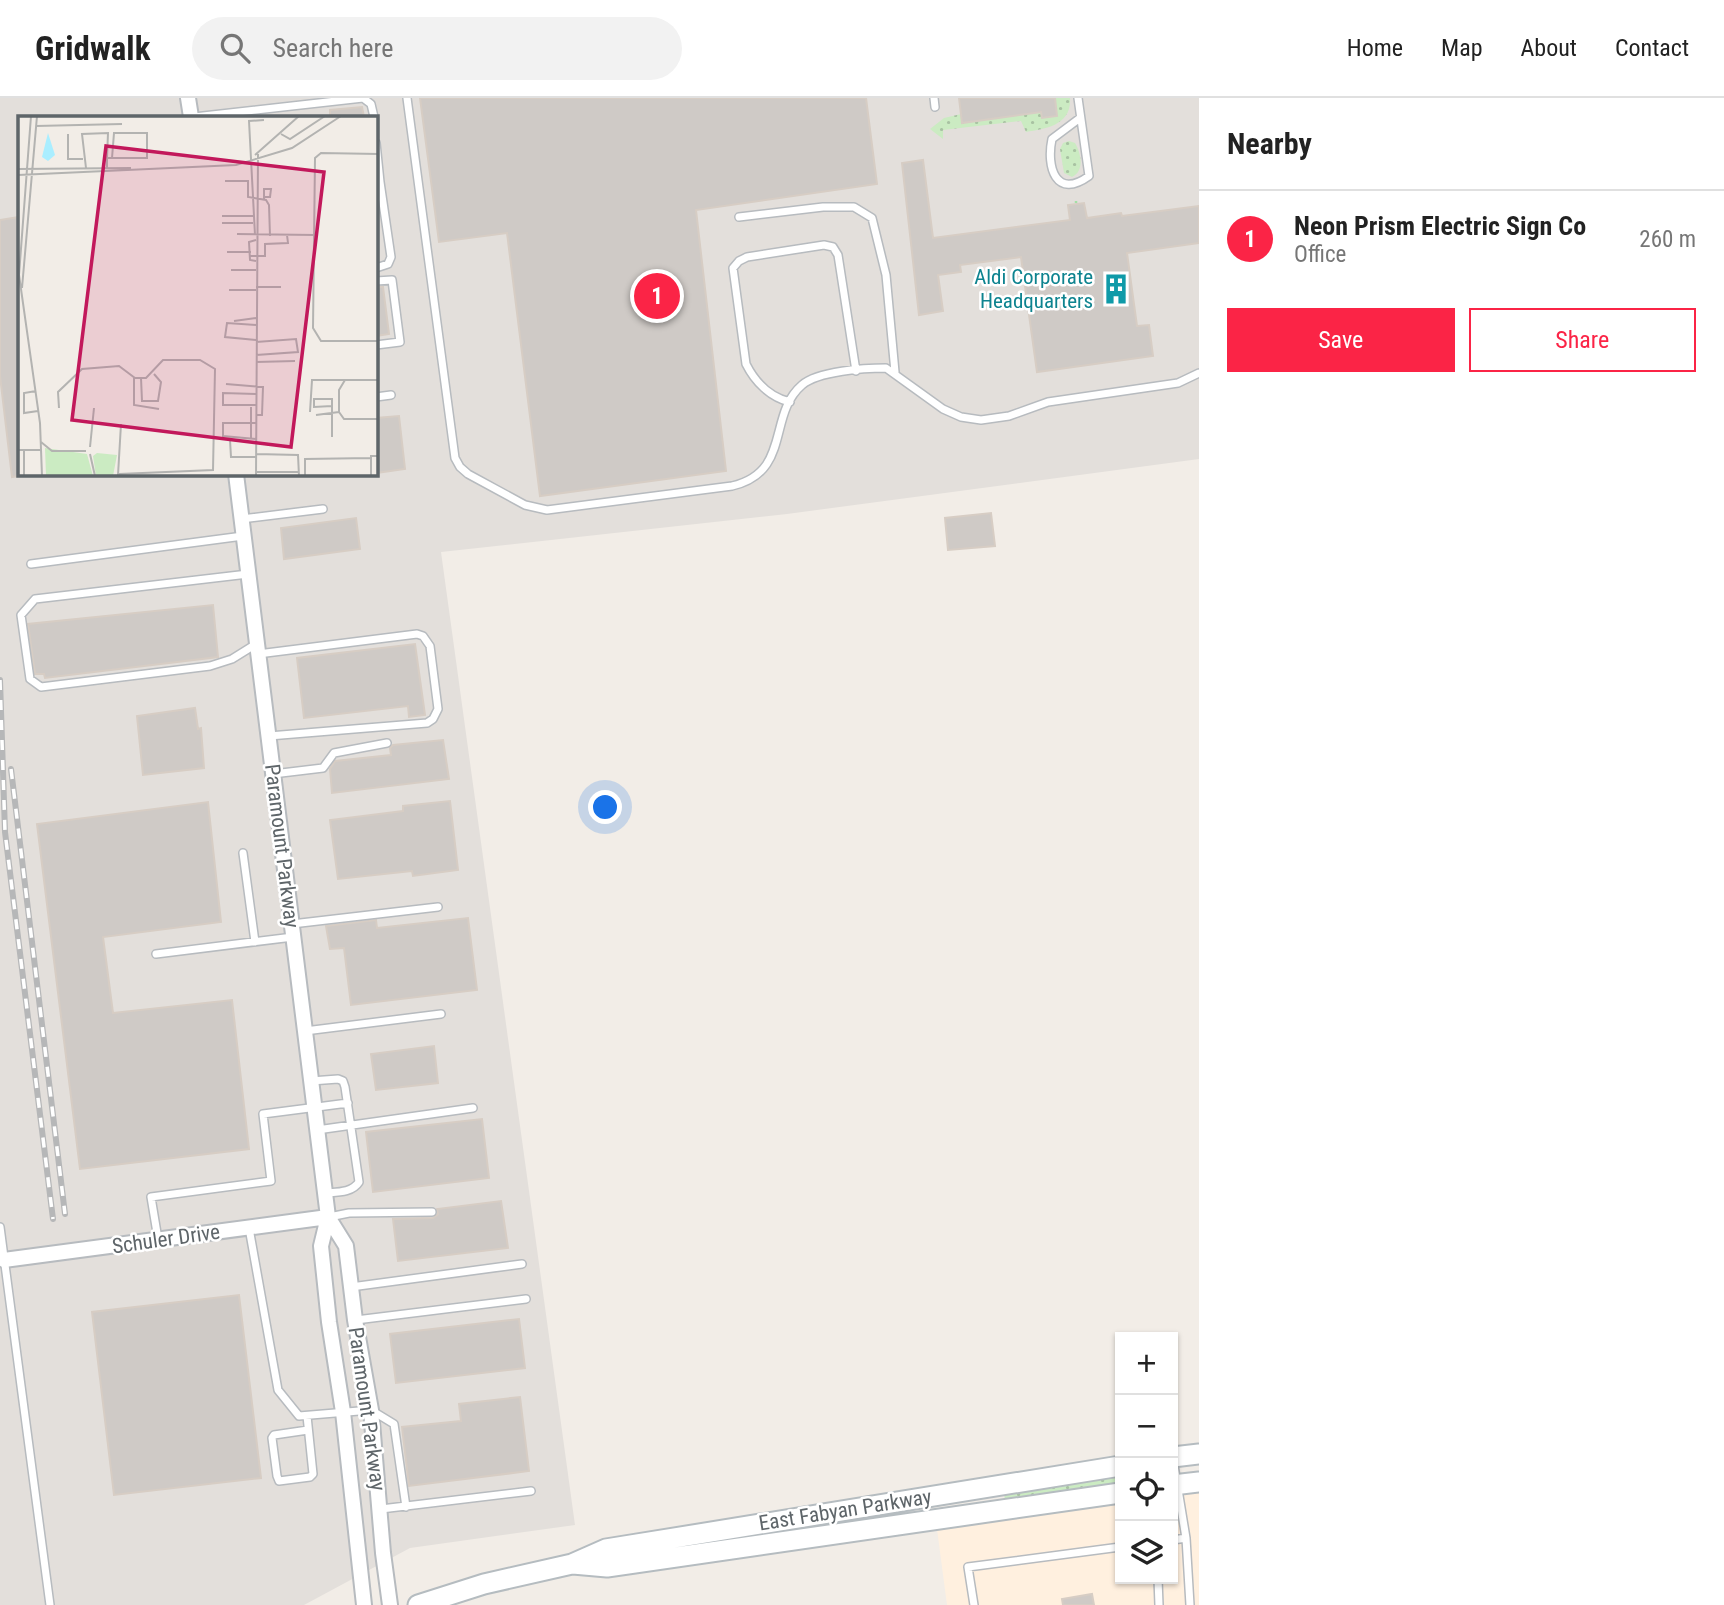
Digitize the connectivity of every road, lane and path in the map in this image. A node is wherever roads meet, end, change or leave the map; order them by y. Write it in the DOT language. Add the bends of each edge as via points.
graph roads {
  1 [pos="188,98"];
  2 [pos="407,98"];
  3 [pos="934,98"];
  4 [pos="1078,98"];
  5 [pos="330,100"];
  6 [pos="935,107"];
  7 [pos="193,116"];
  8 [pos="217,116"];
  9 [pos="374,116"];
  10 [pos="1080,118"];
  11 [pos="378,182"];
  12 [pos="739,217"];
  13 [pos="378,267"];
  14 [pos="378,281"];
  15 [pos="378,345"];
  16 [pos="856,371"];
  17 [pos="895,372"];
  18 [pos="1199,373"];
  19 [pos="391,395"];
  20 [pos="378,397"];
  21 [pos="790,402"];
  22 [pos="236,476"];
  23 [pos="323,509"];
  24 [pos="241,519"];
  25 [pos="243,537"];
  26 [pos="31,564"];
  27 [pos="248,574"];
  28 [pos="257,649"];
  29 [pos="268,736"];
  30 [pos="387,743"];
  31 [pos="273,774"];
  32 [pos="243,853"];
  33 [pos="438,907"];
  34 [pos="292,931"];
  35 [pos="255,942"];
  36 [pos="156,954"];
  37 [pos="441,1014"];
  38 [pos="305,1031"];
  39 [pos="311,1081"];
  40 [pos="348,1103"];
  41 [pos="314,1107"];
  42 [pos="473,1108"];
  43 [pos="351,1125"];
  44 [pos="317,1130"];
  45 [pos="325,1193"];
  46 [pos="432,1212"];
  47 [pos="328,1217"];
  48 [pos="0,1227"];
  49 [pos="249,1228"];
  50 [pos="158,1240"];
  51 [pos="4,1260"];
  52 [pos="522,1264"];
  53 [pos="350,1287"];
  54 [pos="526,1299"];
  55 [pos="355,1320"];
  56 [pos="371,1410"];
  57 [pos="343,1412"];
  58 [pos="307,1416"];
  59 [pos="308,1430"];
  60 [pos="1199,1454"];
  61 [pos="1178,1456"];
  62 [pos="1115,1467"];
  63 [pos="1199,1482"];
  64 [pos="1178,1485"];
  65 [pos="531,1490"];
  66 [pos="1115,1494"];
  67 [pos="1178,1499"];
  68 [pos="406,1507"];
  69 [pos="381,1509"];
  70 [pos="1186,1538"];
  71 [pos="1178,1539"];
  72 [pos="1115,1548"];
  73 [pos="572,1564"];
  74 [pos="1158,1584"];
  75 [pos="50,1605"];
  76 [pos="364,1605"];
  77 [pos="390,1605"];
  78 [pos="418,1605"];
  79 [pos="974,1605"];
  80 [pos="1158,1605"];
  81 [pos="1190,1605"];
  1 -- 7 [label="street"];
  2 -- 21 [label="lane" via="455,458 460,467 539,509 732,486 753,478 772,456"];
  3 -- 6 [label="lane"];
  4 -- 10 [label="lane"];
  5 -- 8 [label="lane"];
  5 -- 9 [label="lane" via="363,98 371,104"];
  10 -- 10 [label="lane" via="1090,176 1068,185 1055,178 1050,147 1052,139"];
  11 -- 13 [label="lane" via="391,257 388,264"];
  12 -- 17 [label="lane" via="854,207 872,218 886,275"];
  14 -- 15 [label="lane" via="392,280 400,342"];
  16 -- 17 [label="lane" via="886,368"];
  16 -- 21 [label="lane" via="809,380"];
  16 -- 21 [label="lane" via="833,247 747,257 733,268 746,364 766,390"];
  17 -- 18 [label="lane" via="943,410 981,420 1048,402 1178,383"];
  19 -- 20 [label="lane"];
  22 -- 24 [label="street, Paramount Parkway"];
  23 -- 24 [label="lane"];
  24 -- 25 [label="street, Paramount Parkway"];
  25 -- 26 [label="lane"];
  25 -- 27 [label="street, Paramount Parkway"];
  27 -- 28 [label="street, Paramount Parkway"];
  27 -- 28 [label="lane" via="34,599 20,615 30,678 41,687 210,666"];
  28 -- 29 [label="street, Paramount Parkway"];
  28 -- 29 [label="lane" via="417,634 430,646 435,684 438,709 427,723"];
  29 -- 31 [label="street, Paramount Parkway"];
  30 -- 31 [label="lane" via="334,753 323,768"];
  31 -- 34 [label="street, Paramount Parkway"];
  32 -- 35 [label="lane"];
  33 -- 34 [label="lane"];
  34 -- 35 [label="lane"];
  34 -- 38 [label="street, Paramount Parkway"];
  35 -- 36 [label="lane"];
  37 -- 38 [label="lane"];
  38 -- 39 [label="street, Paramount Parkway"];
  39 -- 40 [label="lane" via="342,1081"];
  39 -- 41 [label="street, Paramount Parkway"];
  40 -- 41 [label="lane"];
  40 -- 43 [label="lane"];
  41 -- 44 [label="street, Paramount Parkway"];
  41 -- 50 [label="lane" via="263,1114 271,1181 151,1197"];
  42 -- 43 [label="lane"];
  43 -- 44 [label="lane"];
  43 -- 45 [label="lane" via="359,1182 350,1190"];
  44 -- 45 [label="street, Paramount Parkway"];
  45 -- 47 [label="street, Paramount Parkway"];
  46 -- 47 [label="lane"];
  47 -- 49 [label="street, Schuler Drive"];
  47 -- 53 [label="street, Paramount Parkway" via="346,1246"];
  47 -- 57 [label="street, Paramount Parkway" via="321,1246"];
  48 -- 51 [label="lane"];
  49 -- 50 [label="street, Schuler Drive"];
  49 -- 58 [label="lane" via="278,1390 299,1416"];
  50 -- 51 [label="street, Schuler Drive"];
  51 -- 75 [label="lane"];
  52 -- 53 [label="lane"];
  53 -- 55 [label="street, Paramount Parkway"];
  54 -- 55 [label="lane"];
  55 -- 56 [label="street, Paramount Parkway"];
  56 -- 57 [label="lane"];
  56 -- 68 [label="lane" via="394,1424"];
  56 -- 69 [label="street, Paramount Parkway"];
  57 -- 58 [label="lane"];
  57 -- 76 [label="street, Paramount Parkway"];
  58 -- 59 [label="lane"];
  59 -- 59 [label="lane" via="313,1474 279,1480 274,1434"];
  60 -- 61 [label="main road"];
  62 -- 73 [label="main road, East Fabyan Parkway" via="606,1549"];
  63 -- 64 [label="main road"];
  65 -- 68 [label="lane"];
  66 -- 73 [label="main road, East Fabyan Parkway" via="607,1567"];
  67 -- 70 [label="lane"];
  68 -- 69 [label="lane"];
  69 -- 77 [label="street, Paramount Parkway"];
  70 -- 71 [label="lane"];
  70 -- 81 [label="lane"];
  72 -- 79 [label="lane" via="968,1567"];
  73 -- 78 [label="main road, East Fabyan Parkway"];
  74 -- 80 [label="lane"];
}
